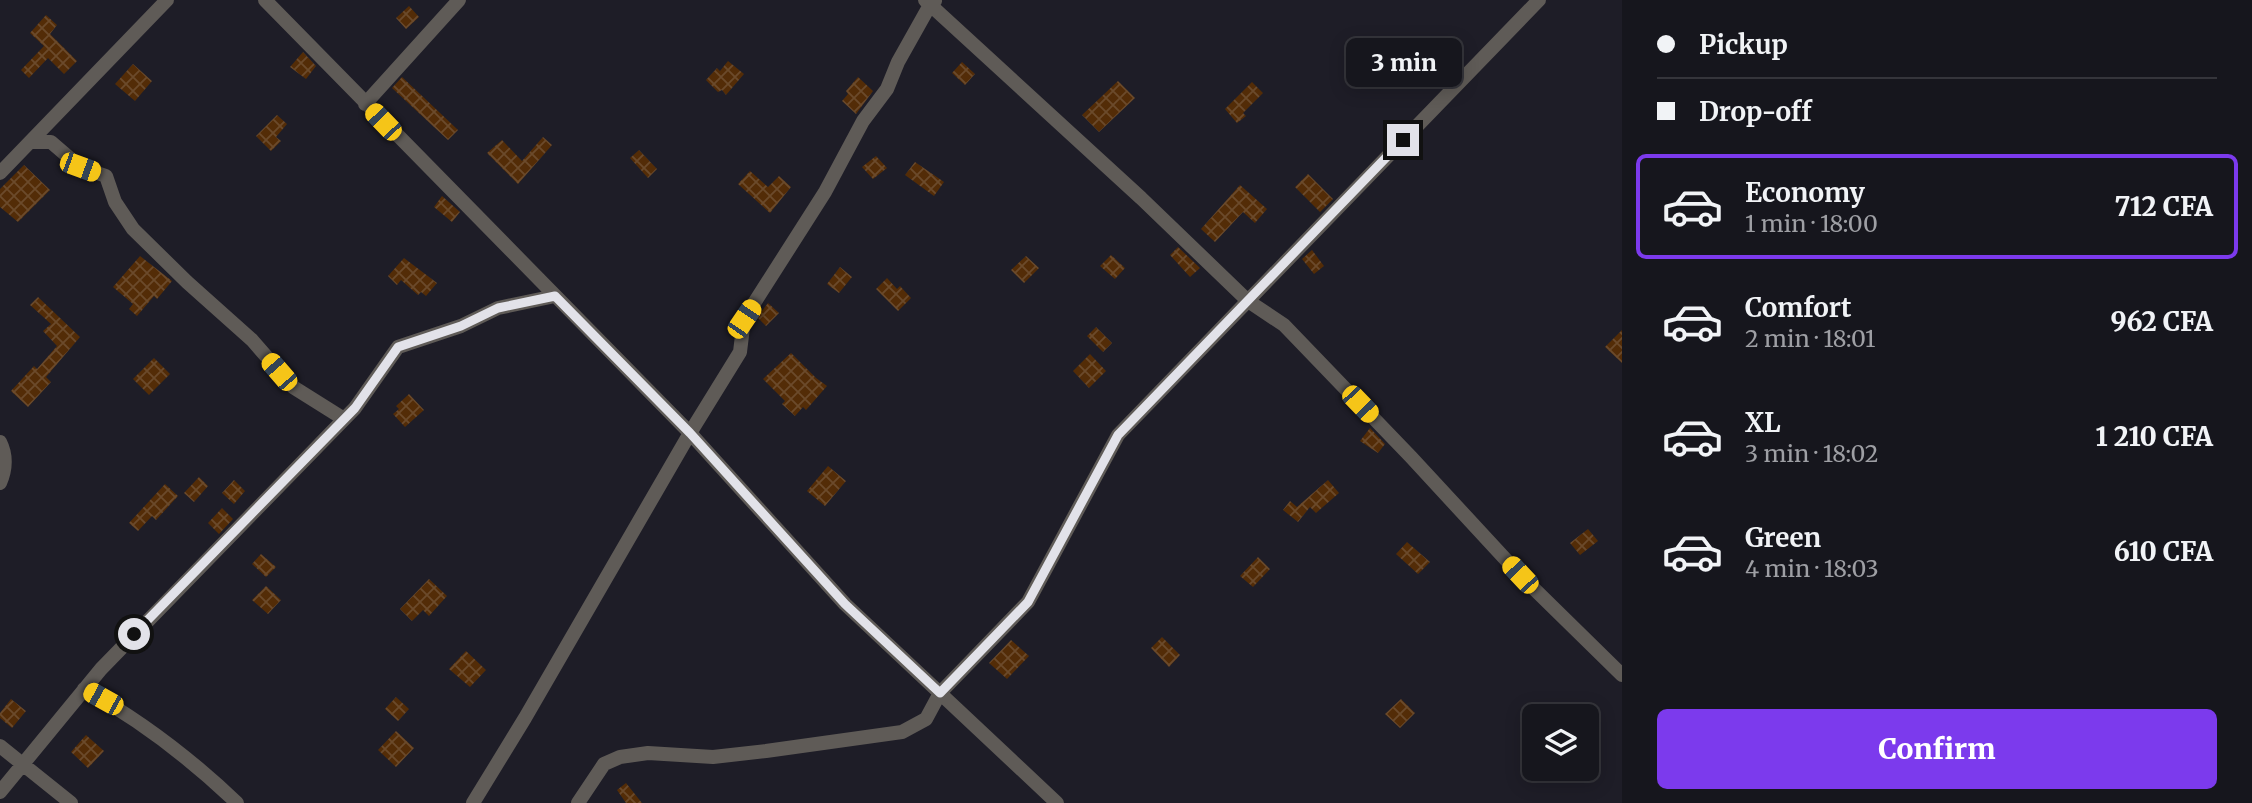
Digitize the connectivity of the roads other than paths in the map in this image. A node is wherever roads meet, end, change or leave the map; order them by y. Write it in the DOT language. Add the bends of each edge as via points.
graph roads {
  1 [pos="167,0"];
  2 [pos="265,0"];
  3 [pos="459,0"];
  4 [pos="1539,0"];
  5 [pos="931,2"];
  6 [pos="365,104"];
  7 [pos="30,142"];
  8 [pos="0,173"];
  9 [pos="555,296"];
  10 [pos="1248,301"];
  11 [pos="344,419"];
  12 [pos="690,433"];
  13 [pos="0,442"];
  14 [pos="0,483"];
  15 [pos="1622,675"];
  16 [pos="84,689"];
  17 [pos="940,693"];
  18 [pos="0,746"];
  19 [pos="23,765"];
  20 [pos="0,792"];
  21 [pos="71,803"];
  22 [pos="237,803"];
  23 [pos="473,803"];
  24 [pos="578,803"];
  25 [pos="1057,803"];
  1 -- 7 [label="street"];
  2 -- 6 [label="street"];
  3 -- 6 [label="street"];
  4 -- 10 [label="street"];
  5 -- 10 [label="street"];
  5 -- 12 [label="street" via="887,89 744,319 740,352"];
  6 -- 9 [label="street"];
  7 -- 8 [label="street"];
  7 -- 11 [label="street" via="51,142 80,167 106,176 132,229 252,340 293,387"];
  9 -- 11 [label="street" via="498,308 398,347"];
  9 -- 12 [label="street"];
  10 -- 15 [label="street" via="1284,325 1520,575"];
  10 -- 17 [label="street" via="1118,435 1028,602"];
  11 -- 16 [label="street"];
  12 -- 17 [label="street" via="845,604"];
  12 -- 23 [label="street"];
  13 -- 14 [label="street" via="6,470"];
  16 -- 19 [label="street"];
  16 -- 22 [label="street" via="155,734"];
  17 -- 24 [label="street" via="926,719 902,732 713,757 648,753 620,757 604,764"];
  17 -- 25 [label="street"];
  18 -- 19 [label="street"];
  19 -- 20 [label="street"];
  19 -- 21 [label="street"];
}
